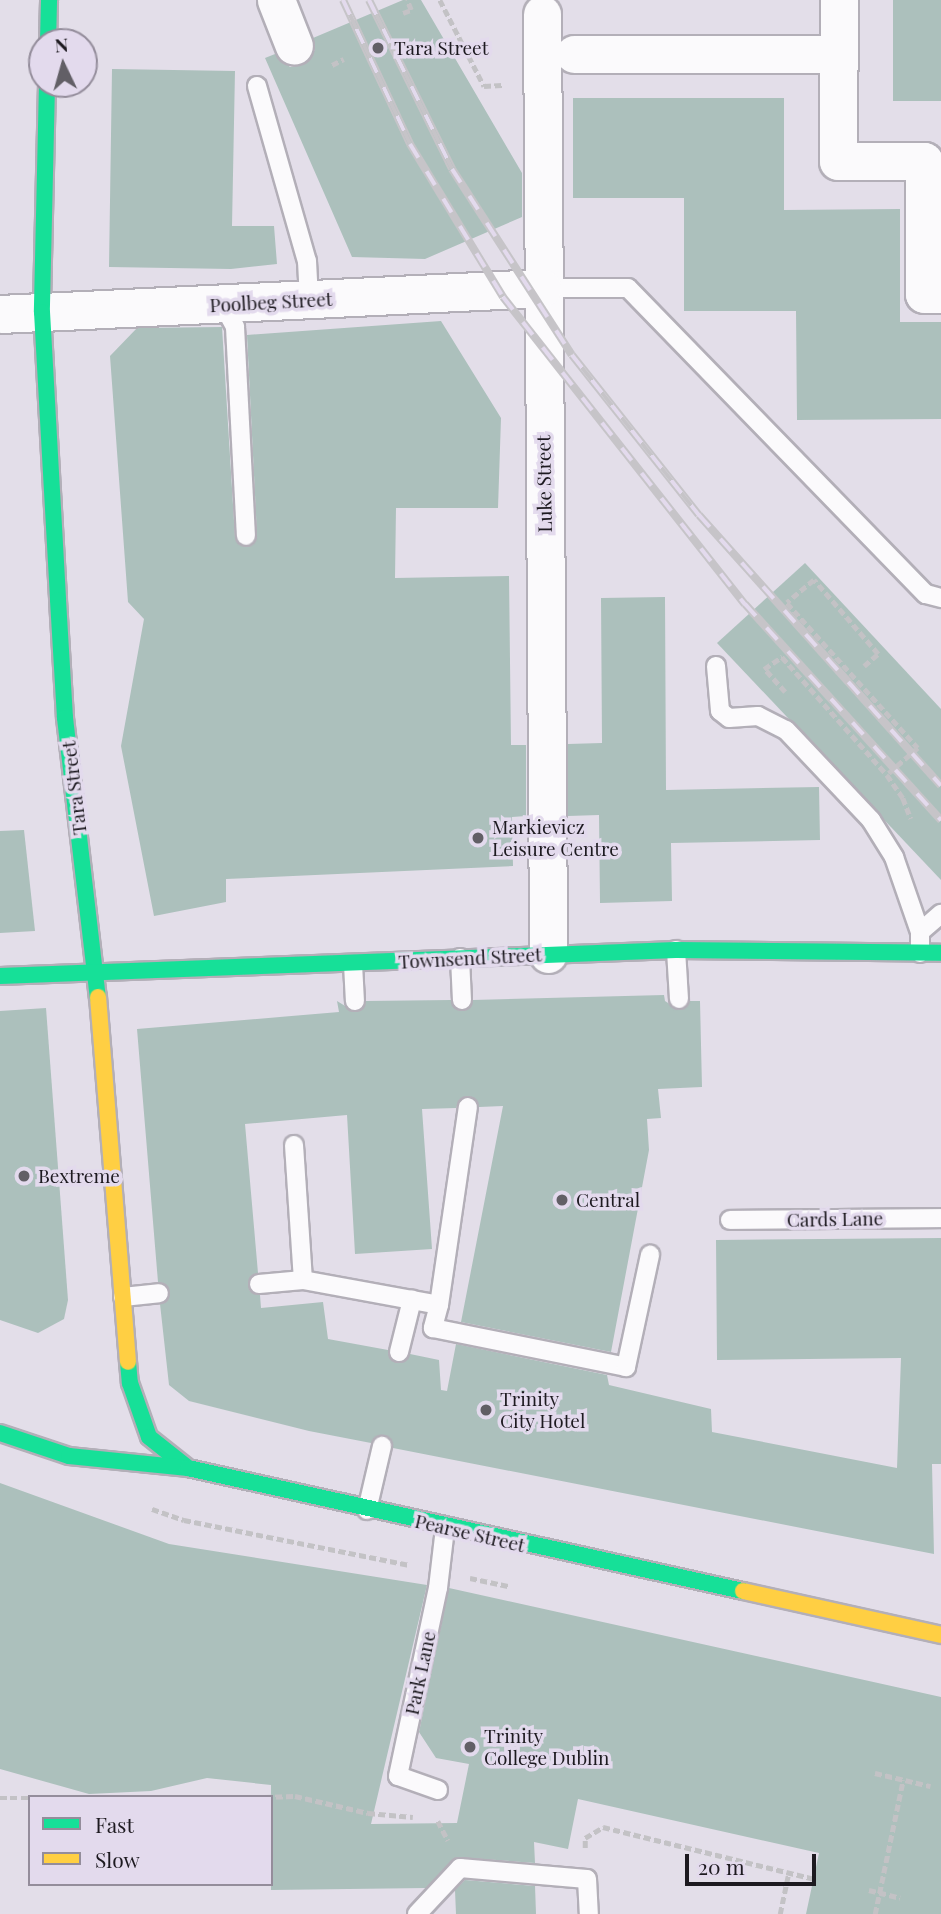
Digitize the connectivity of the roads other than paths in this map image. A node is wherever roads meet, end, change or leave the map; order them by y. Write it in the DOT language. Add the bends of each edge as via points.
graph roads {
  1 [pos="49,0"];
  2 [pos="276,0"];
  3 [pos="839,0"];
  4 [pos="542,15"];
  5 [pos="48,28"];
  6 [pos="294,46"];
  7 [pos="574,54"];
  8 [pos="839,54"];
  9 [pos="257,86"];
  10 [pos="47,98"];
  11 [pos="542,288"];
  12 [pos="941,294"];
  13 [pos="309,300"];
  14 [pos="223,305"];
  15 [pos="42,312"];
  16 [pos="0,314"];
  17 [pos="246,536"];
  18 [pos="941,598"];
  19 [pos="716,666"];
  20 [pos="941,914"];
  21 [pos="920,932"];
  22 [pos="676,950"];
  23 [pos="920,953"];
  24 [pos="941,953"];
  25 [pos="548,954"];
  26 [pos="460,958"];
  27 [pos="354,964"];
  28 [pos="96,972"];
  29 [pos="0,976"];
  30 [pos="679,999"];
  31 [pos="462,1000"];
  32 [pos="355,1001"];
  33 [pos="468,1107"];
  34 [pos="294,1145"];
  35 [pos="941,1218"];
  36 [pos="730,1220"];
  37 [pos="650,1255"];
  38 [pos="303,1280"];
  39 [pos="259,1284"];
  40 [pos="159,1293"];
  41 [pos="123,1297"];
  42 [pos="412,1300"];
  43 [pos="439,1305"];
  44 [pos="399,1352"];
  45 [pos="0,1433"];
  46 [pos="382,1446"];
  47 [pos="188,1468"];
  48 [pos="367,1510"];
  49 [pos="445,1528"];
  50 [pos="941,1635"];
  51 [pos="438,1790"];
  52 [pos="417,1914"];
  53 [pos="589,1914"];
  1 -- 5 [label="main road"];
  2 -- 6 [label="street"];
  3 -- 8 [label="street"];
  4 -- 11 [label="street, Luke Street"];
  7 -- 8 [label="street"];
  8 -- 12 [label="street" via="838,161 924,161 924,294"];
  9 -- 13 [label="lane" via="307,261"];
  10 -- 15 [label="main road, Tara Street"];
  11 -- 13 [label="street, Poolbeg Street"];
  11 -- 18 [label="lane" via="628,288 926,594"];
  11 -- 25 [label="street, Luke Street"];
  13 -- 14 [label="street, Poolbeg Street"];
  14 -- 15 [label="street, Poolbeg Street"];
  14 -- 17 [label="lane" via="235,327"];
  15 -- 16 [label="street, Poolbeg Street"];
  15 -- 28 [label="main road, Tara Street" via="65,718"];
  19 -- 21 [label="lane" via="720,711 729,718 758,716 786,730 871,820 894,857"];
  20 -- 21 [label="lane"];
  21 -- 23 [label="lane"];
  22 -- 23 [label="main road, Townsend Street"];
  22 -- 25 [label="main road, Townsend Street"];
  22 -- 30 [label="lane"];
  23 -- 24 [label="main road, Townsend Street"];
  25 -- 26 [label="main road, Townsend Street"];
  26 -- 27 [label="main road, Townsend Street"];
  26 -- 31 [label="lane"];
  27 -- 28 [label="main road, Townsend Street"];
  27 -- 32 [label="lane"];
  28 -- 29 [label="main road, Townsend Street"];
  28 -- 41 [label="main road, Tara Street"];
  33 -- 43 [label="lane"];
  34 -- 38 [label="lane"];
  35 -- 36 [label="lane, Cards Lane"];
  37 -- 43 [label="lane" via="626,1367 433,1328"];
  38 -- 39 [label="lane"];
  38 -- 42 [label="lane"];
  40 -- 41 [label="lane"];
  41 -- 47 [label="main road, Tara Street" via="130,1383 149,1437"];
  42 -- 43 [label="lane"];
  42 -- 44 [label="lane"];
  45 -- 47 [label="main road, Pearse Street" via="69,1456"];
  46 -- 48 [label="lane"];
  47 -- 48 [label="main road, Pearse Street"];
  48 -- 49 [label="main road, Pearse Street"];
  49 -- 50 [label="main road, Pearse Street"];
  49 -- 51 [label="lane, Park Lane" via="438,1588 398,1776"];
  52 -- 53 [label="lane" via="460,1868 587,1879"];
}
